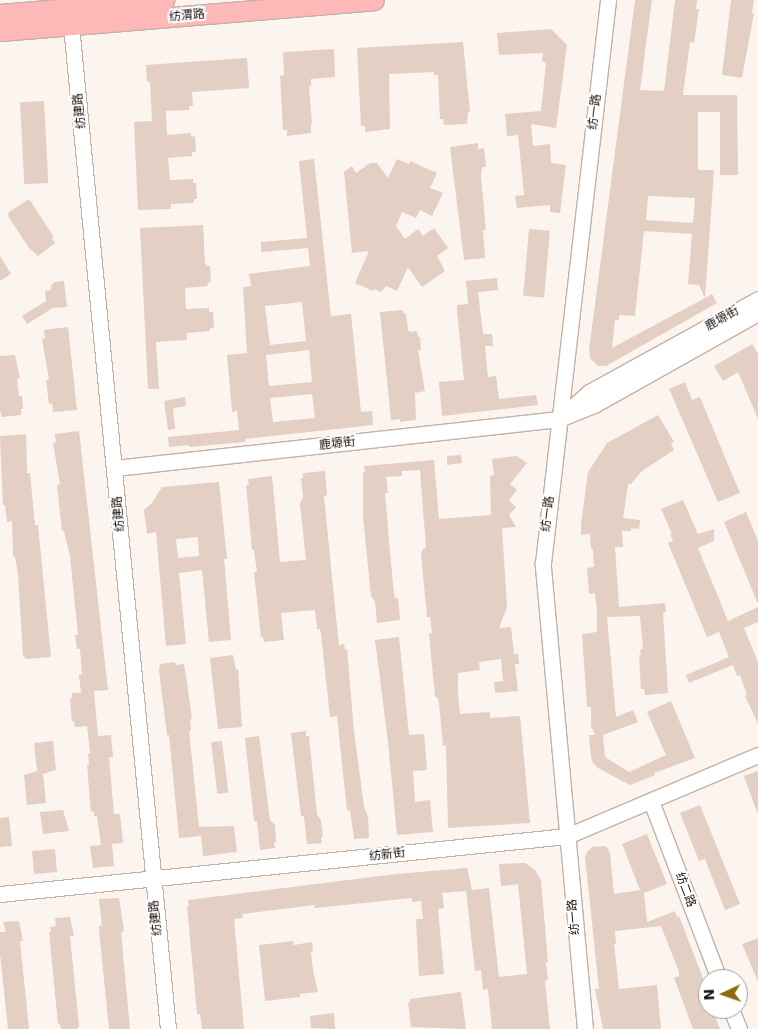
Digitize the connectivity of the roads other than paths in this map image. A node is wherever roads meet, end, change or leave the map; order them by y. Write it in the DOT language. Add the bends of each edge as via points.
graph roads {
  1 [pos="164,0"];
  2 [pos="374,0"];
  3 [pos="608,0"];
  4 [pos="70,11"];
  5 [pos="0,14"];
  6 [pos="0,31"];
  7 [pos="758,299"];
  8 [pos="758,313"];
  9 [pos="559,419"];
  10 [pos="114,468"];
  11 [pos="758,755"];
  12 [pos="651,801"];
  13 [pos="567,836"];
  14 [pos="152,880"];
  15 [pos="0,894"];
  16 [pos="715,969"];
  17 [pos="168,1029"];
  18 [pos="585,1029"];
  1 -- 4 [label="main road, 纺渭路"];
  2 -- 4 [label="main road, 纺渭路"];
  3 -- 9 [label="street, 纺一路"];
  4 -- 5 [label="main road, 纺渭路"];
  4 -- 6 [label="main road, 纺渭路"];
  4 -- 10 [label="street, 纺建路"];
  7 -- 9 [label="street, 鹿塬街" via="589,392"];
  8 -- 9 [label="street, 鹿塬街" via="594,405"];
  9 -- 10 [label="street, 鹿塬街"];
  9 -- 13 [label="street, 纺一路" via="543,563"];
  10 -- 14 [label="street, 纺建路"];
  11 -- 12 [label="street, 纺新街"];
  12 -- 13 [label="street, 纺新街"];
  12 -- 16 [label="street, 纺二路"];
  13 -- 14 [label="street, 纺新街"];
  13 -- 18 [label="street, 纺一路"];
  14 -- 15 [label="street, 纺新街"];
  14 -- 17 [label="street, 纺建路"];
}
